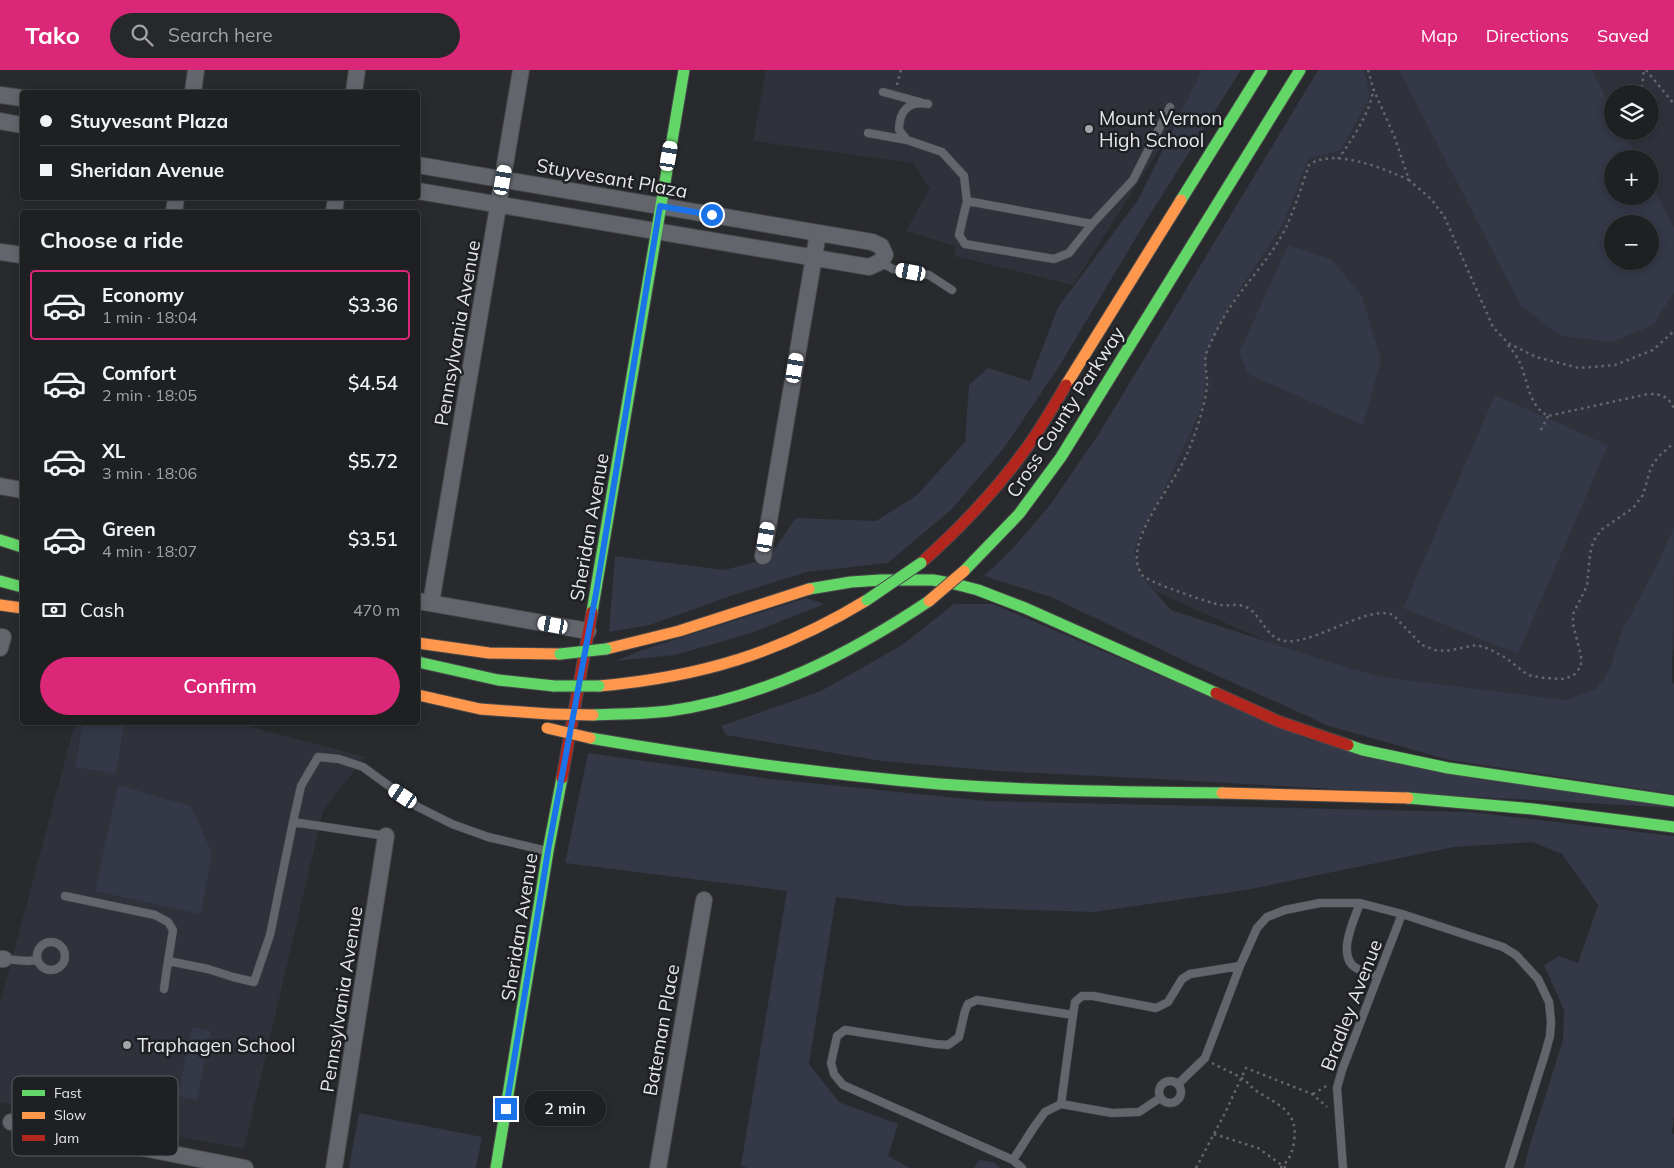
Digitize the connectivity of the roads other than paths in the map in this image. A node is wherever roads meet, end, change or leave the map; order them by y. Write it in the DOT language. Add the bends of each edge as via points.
graph roads {
  1 [pos="196,70"];
  2 [pos="357,70"];
  3 [pos="521,70"];
  4 [pos="684,70"];
  5 [pos="1262,70"];
  6 [pos="1300,70"];
  7 [pos="193,90"];
  8 [pos="354,90"];
  9 [pos="883,92"];
  10 [pos="0,95"];
  11 [pos="20,98"];
  12 [pos="920,102"];
  13 [pos="928,104"];
  14 [pos="1170,107"];
  15 [pos="0,121"];
  16 [pos="20,125"];
  17 [pos="868,133"];
  18 [pos="907,140"];
  19 [pos="420,165"];
  20 [pos="503,180"];
  21 [pos="420,191"];
  22 [pos="967,201"];
  23 [pos="499,205"];
  24 [pos="660,206"];
  25 [pos="1092,224"];
  26 [pos="656,231"];
  27 [pos="818,233"];
  28 [pos="0,252"];
  29 [pos="20,255"];
  30 [pos="814,257"];
  31 [pos="880,262"];
  32 [pos="952,290"];
  33 [pos="0,486"];
  34 [pos="20,490"];
  35 [pos="0,540"];
  36 [pos="20,546"];
  37 [pos="763,556"];
  38 [pos="0,581"];
  39 [pos="20,587"];
  40 [pos="424,602"];
  41 [pos="0,605"];
  42 [pos="20,608"];
  43 [pos="588,631"];
  44 [pos="420,643"];
  45 [pos="420,662"];
  46 [pos="420,696"];
  47 [pos="462,706"];
  48 [pos="1674,801"];
  49 [pos="293,822"];
  50 [pos="1674,827"];
  51 [pos="386,836"];
  52 [pos="548,851"];
  53 [pos="65,896"];
  54 [pos="704,900"];
  55 [pos="1360,903"];
  56 [pos="1402,914"];
  57 [pos="2,959"];
  58 [pos="38,960"];
  59 [pos="168,961"];
  60 [pos="1240,966"];
  61 [pos="1378,976"];
  62 [pos="164,989"];
  63 [pos="1074,1015"];
  64 [pos="1178,1084"];
  65 [pos="1160,1098"];
  66 [pos="1061,1104"];
  67 [pos="156,1156"];
  68 [pos="1013,1160"];
  69 [pos="182,1162"];
  70 [pos="245,1168"];
  71 [pos="334,1168"];
  72 [pos="496,1168"];
  73 [pos="658,1168"];
  74 [pos="1022,1168"];
  75 [pos="1343,1168"];
  76 [pos="1509,1168"];
  1 -- 7 [label="street"];
  2 -- 8 [label="street"];
  3 -- 20 [label="street, Pennsylvania Avenue"];
  4 -- 24 [label="main road, Sheridan Avenue"];
  5 -- 45 [label="main road, Cross County Parkway, bridge" via="1027,448 980,506 921,563 826,625 754,656 678,676 628,684 554,686 498,680"];
  6 -- 47 [label="main road, Cross County Parkway, bridge" via="1056,464 1019,514 964,571 929,601 840,655 732,698 678,710 632,714 550,714"];
  9 -- 12 [label="lane"];
  10 -- 11 [label="street"];
  12 -- 13 [label="lane"];
  12 -- 18 [label="lane" via="906,108 899,118 899,130"];
  14 -- 25 [label="lane" via="1133,180"];
  15 -- 16 [label="street"];
  17 -- 18 [label="lane"];
  18 -- 22 [label="lane" via="942,152 964,176"];
  19 -- 20 [label="street, Stuyvesant Plaza"];
  20 -- 23 [label="street, Pennsylvania Avenue"];
  20 -- 24 [label="street, Stuyvesant Plaza"];
  21 -- 23 [label="street"];
  22 -- 25 [label="lane"];
  22 -- 25 [label="lane" via="959,235 965,244 1054,259 1068,253"];
  23 -- 26 [label="street"];
  23 -- 40 [label="street, Pennsylvania Avenue"];
  24 -- 26 [label="main road, Sheridan Avenue"];
  24 -- 27 [label="street, Stuyvesant Plaza"];
  26 -- 30 [label="street"];
  26 -- 43 [label="main road, Sheridan Avenue"];
  27 -- 30 [label="street"];
  27 -- 31 [label="street, Stuyvesant Plaza" via="881,246 885,255"];
  28 -- 29 [label="street"];
  30 -- 31 [label="street" via="869,267"];
  30 -- 37 [label="street"];
  31 -- 32 [label="lane" via="893,270 929,276"];
  33 -- 34 [label="street"];
  35 -- 36 [label="main road"];
  38 -- 39 [label="main road"];
  40 -- 43 [label="street"];
  41 -- 42 [label="main road"];
  43 -- 52 [label="main road, Sheridan Avenue"];
  44 -- 48 [label="main road, bridge" via="489,653 560,654 606,649 672,633 815,587 881,580 933,580 978,590 1025,608 1280,722 1362,750 1448,768"];
  46 -- 47 [label="main road, Cross County Parkway"];
  47 -- 50 [label="main road, bridge" via="590,738 756,764 962,785 1449,801 1544,809"];
  49 -- 51 [label="lane"];
  49 -- 52 [label="lane" via="301,786 318,758 339,759 363,768 418,807 452,824 488,837"];
  49 -- 59 [label="lane" via="270,935 254,982"];
  51 -- 71 [label="street, Pennsylvania Avenue"];
  52 -- 72 [label="main road, Sheridan Avenue"];
  53 -- 59 [label="lane" via="155,915 168,922 173,930"];
  54 -- 73 [label="street, Bateman Place"];
  55 -- 56 [label="lane"];
  55 -- 60 [label="lane" via="1320,903 1267,917 1257,928"];
  55 -- 61 [label="lane" via="1346,944 1347,958 1355,967"];
  56 -- 61 [label="lane, Bradley Avenue"];
  56 -- 76 [label="lane" via="1503,947 1516,955 1538,978 1549,1002 1550,1036"];
  57 -- 58 [label="lane"];
  59 -- 62 [label="lane"];
  60 -- 63 [label="lane" via="1190,974 1182,979 1168,1002 1156,1008 1082,996 1075,1002"];
  60 -- 64 [label="lane" via="1205,1058"];
  61 -- 75 [label="lane, Bradley Avenue" via="1337,1088"];
  63 -- 66 [label="lane"];
  63 -- 68 [label="lane" via="977,1000 968,1004 959,1038 948,1045 845,1030 837,1036 831,1063 834,1074 843,1085"];
  64 -- 65 [label="lane" via="1170,1081 1162,1085"];
  64 -- 65 [label="lane" via="1182,1092 1179,1100 1171,1104"];
  65 -- 66 [label="lane" via="1139,1112 1112,1113"];
  66 -- 68 [label="lane" via="1045,1112"];
  67 -- 69 [label="street"];
  68 -- 74 [label="lane"];
  69 -- 70 [label="street"];
}
